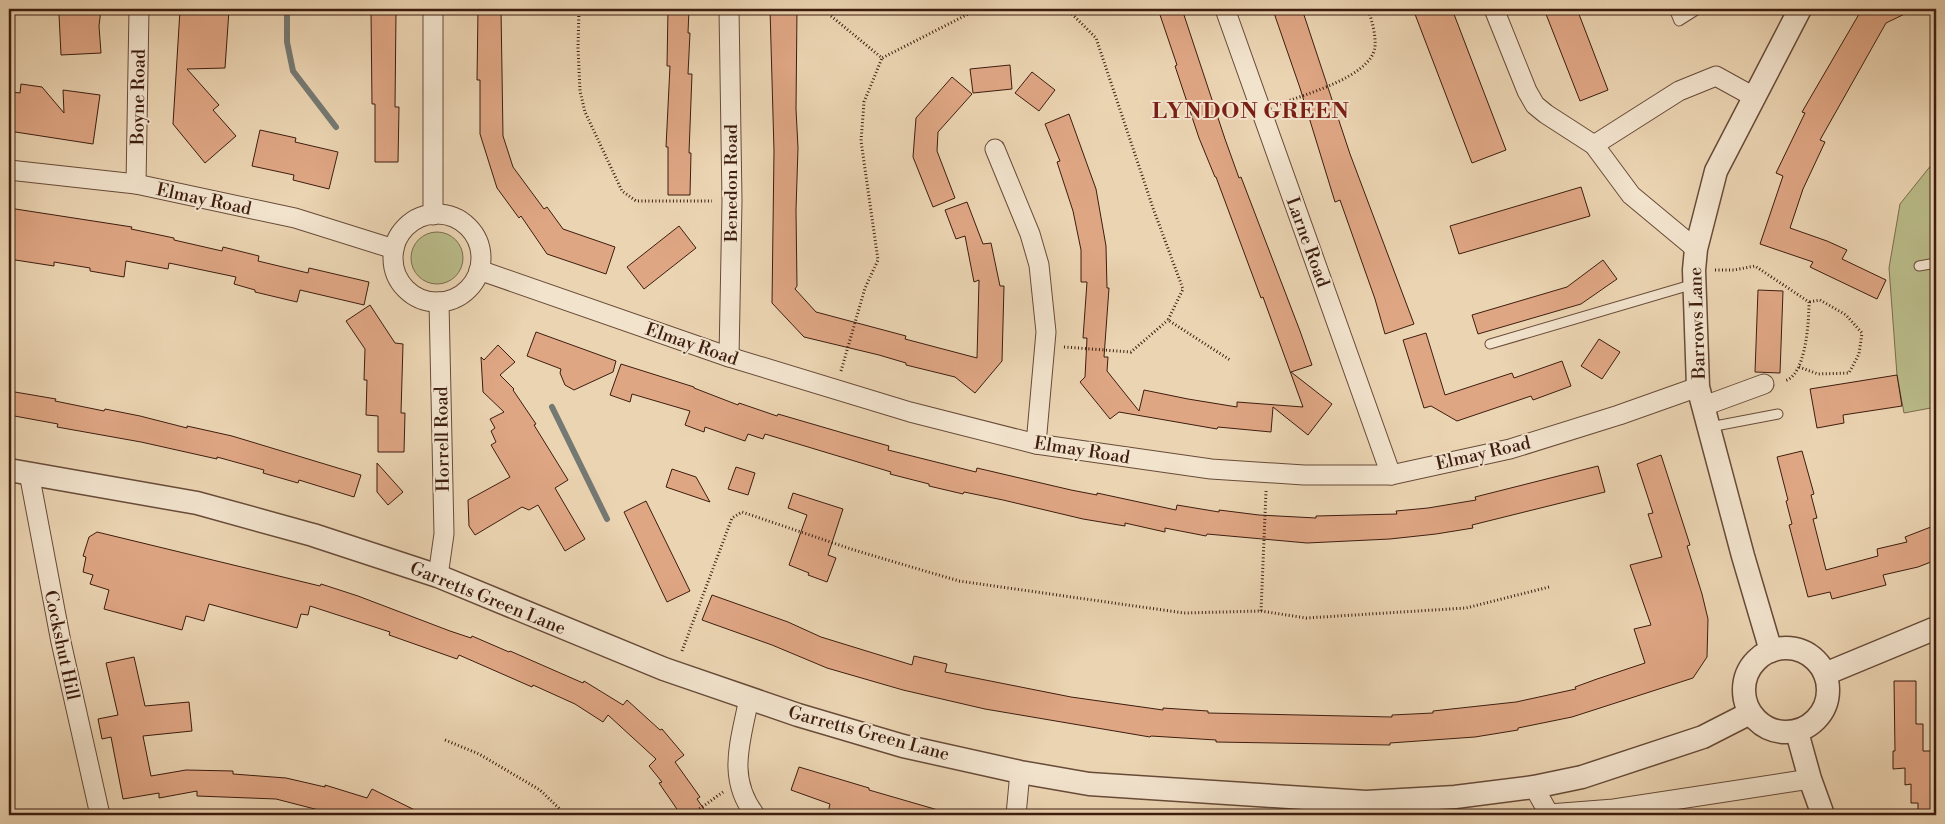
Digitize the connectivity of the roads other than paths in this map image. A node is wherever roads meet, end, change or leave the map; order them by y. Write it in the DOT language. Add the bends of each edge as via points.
graph roads {
  1 [pos="138,9"];
  2 [pos="433,9"];
  3 [pos="729,9"];
  4 [pos="1225,9"];
  5 [pos="1494,9"];
  6 [pos="1674,9"];
  7 [pos="1698,9"];
  8 [pos="1800,9"];
  9 [pos="1754,97"];
  10 [pos="1594,145"];
  11 [pos="995,149"];
  12 [pos="9,170"];
  13 [pos="136,184"];
  14 [pos="433,215"];
  15 [pos="394,249"];
  16 [pos="1936,264"];
  17 [pos="1919,266"];
  18 [pos="1695,268"];
  19 [pos="480,270"];
  20 [pos="439,302"];
  21 [pos="1490,344"];
  22 [pos="730,357"];
  23 [pos="1764,384"];
  24 [pos="1704,407"];
  25 [pos="1778,414"];
  26 [pos="1036,444"];
  27 [pos="19,472"];
  28 [pos="1391,475"];
  29 [pos="438,576"];
  30 [pos="1936,628"];
  31 [pos="1771,650"];
  32 [pos="1826,674"];
  33 [pos="749,698"];
  34 [pos="1750,713"];
  35 [pos="1797,732"];
  36 [pos="1020,772"];
  37 [pos="1810,779"];
  38 [pos="1534,787"];
  39 [pos="100,815"];
  40 [pos="755,815"];
  41 [pos="1016,815"];
  42 [pos="1546,815"];
  43 [pos="1823,815"];
  1 -- 13 [label="street, Boyne Road"];
  2 -- 14 [label="street"];
  3 -- 22 [label="street, Benedon Road"];
  4 -- 28 [label="street, Larne Road"];
  5 -- 10 [label="street" via="1527,91 1536,105"];
  6 -- 7 [label="lane" via="1679,21"];
  8 -- 9 [label="street, Barrows Lane"];
  9 -- 10 [label="street" via="1716,76 1679,91"];
  9 -- 18 [label="street, Barrows Lane" via="1716,171"];
  10 -- 18 [label="street" via="1631,195"];
  11 -- 26 [label="street" via="1030,234 1038,265 1046,332"];
  12 -- 13 [label="street, Elmay Road"];
  13 -- 15 [label="street, Elmay Road" via="295,218"];
  14 -- 15 [label="street" via="408,226"];
  14 -- 19 [label="street" via="460,221 470,230 478,242"];
  15 -- 20 [label="street" via="394,265 399,280 409,292 423,300"];
  16 -- 17 [label="lane"];
  18 -- 21 [label="lane"];
  18 -- 24 [label="street, Barrows Lane"];
  19 -- 20 [label="street" via="469,289 450,300"];
  19 -- 22 [label="street, Elmay Road"];
  20 -- 29 [label="street, Horrell Road" via="444,534"];
  22 -- 26 [label="street, Elmay Road" via="910,412"];
  23 -- 24 [label="street, Elmay Road"];
  24 -- 25 [label="lane"];
  24 -- 28 [label="street, Elmay Road" via="1619,415 1510,449"];
  24 -- 31 [label="street, Barrows Lane"];
  26 -- 28 [label="street, Elmay Road" via="1210,469 1304,476"];
  27 -- 29 [label="street, Garretts Green Lane" via="197,503 313,535"];
  27 -- 39 [label="street, Cockshut Hill"];
  29 -- 33 [label="street, Garretts Green Lane" via="673,673"];
  30 -- 32 [label="street"];
  31 -- 32 [label="street" via="1788,648 1804,651"];
  31 -- 34 [label="street" via="1757,659 1745,678 1744,696"];
  32 -- 35 [label="street" via="1827,702 1820,716"];
  33 -- 36 [label="street, Garretts Green Lane" via="903,746"];
  33 -- 40 [label="street" via="737,761 738,781"];
  34 -- 35 [label="street" via="1774,731"];
  34 -- 38 [label="street, Garretts Green Lane" via="1703,737 1620,766"];
  35 -- 37 [label="street"];
  36 -- 38 [label="street, Garretts Green Lane" via="1089,784 1366,802 1455,797"];
  36 -- 41 [label="street"];
  37 -- 42 [label="street" via="1614,809"];
  37 -- 43 [label="street"];
  38 -- 42 [label="street"];
}
